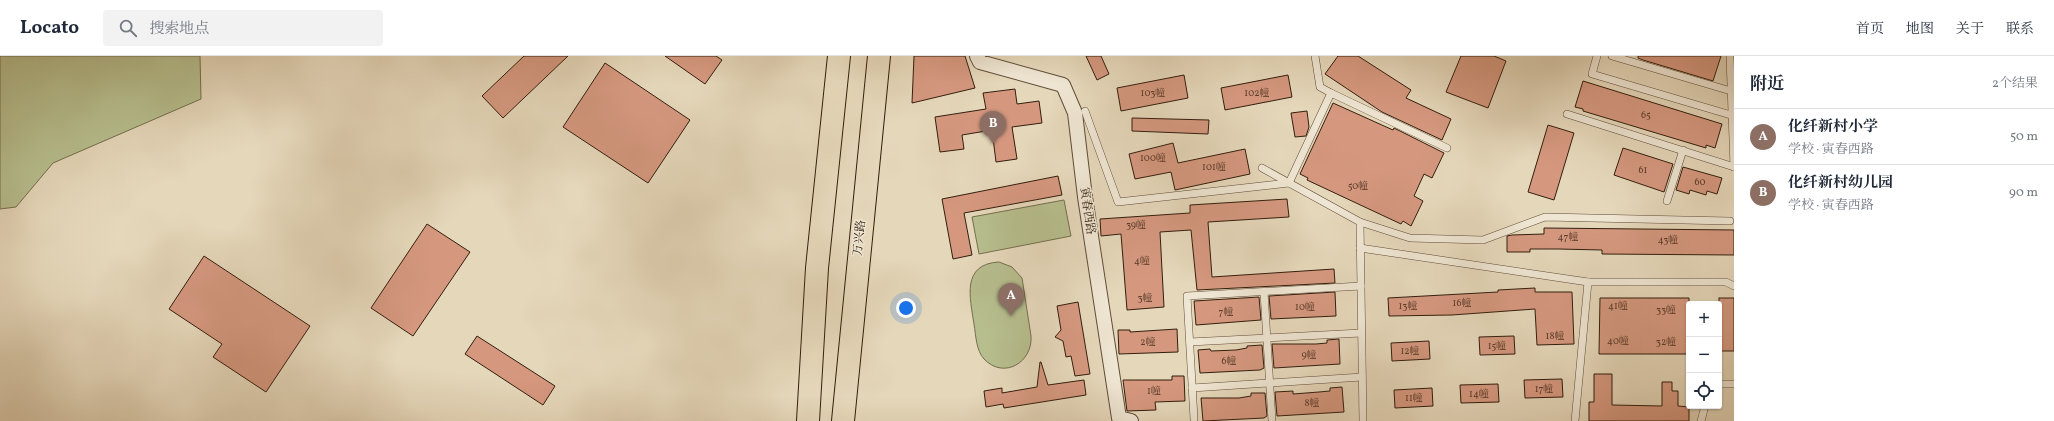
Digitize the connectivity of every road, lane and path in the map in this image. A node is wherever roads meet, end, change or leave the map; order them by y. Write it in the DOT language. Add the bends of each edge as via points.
graph roads {
  1 [pos="839,56"];
  2 [pos="879,56"];
  3 [pos="977,56"];
  4 [pos="1315,56"];
  5 [pos="1597,56"];
  6 [pos="1612,56"];
  7 [pos="1730,56"];
  8 [pos="1732,69"];
  9 [pos="1731,91"];
  10 [pos="1331,93"];
  11 [pos="1085,111"];
  12 [pos="1567,114"];
  13 [pos="1733,115"];
  14 [pos="1447,148"];
  15 [pos="1684,150"];
  16 [pos="1734,167"];
  17 [pos="1262,168"];
  18 [pos="1289,183"];
  19 [pos="1667,201"];
  20 [pos="1730,221"];
  21 [pos="1360,222"];
  22 [pos="1360,248"];
  23 [pos="1588,282"];
  24 [pos="1361,286"];
  25 [pos="1734,286"];
  26 [pos="1264,292"];
  27 [pos="1361,332"];
  28 [pos="1267,338"];
  29 [pos="1190,342"];
  30 [pos="1362,377"];
  31 [pos="1270,383"];
  32 [pos="1722,384"];
  33 [pos="1734,384"];
  34 [pos="1192,388"];
  35 [pos="1704,409"];
  36 [pos="1194,418"];
  37 [pos="808,421"];
  38 [pos="843,421"];
  39 [pos="1131,421"];
  40 [pos="1272,421"];
  41 [pos="1363,421"];
  42 [pos="1575,421"];
  43 [pos="1701,421"];
  1 -- 37 [label="main road" via="817,268"];
  2 -- 38 [label="main road, 万兴路"];
  3 -- 39 [label="street, 寅春西路" via="980,62 1063,85 1075,113 1119,418"];
  4 -- 10 [label="lane" via="1320,88"];
  5 -- 13 [label="lane" via="1592,74"];
  6 -- 9 [label="lane"];
  7 -- 8 [label="lane"];
  8 -- 9 [label="lane"];
  9 -- 13 [label="lane"];
  10 -- 14 [label="lane"];
  10 -- 18 [label="lane"];
  11 -- 18 [label="lane" via="1118,202"];
  12 -- 15 [label="lane"];
  13 -- 16 [label="lane"];
  15 -- 16 [label="lane"];
  15 -- 19 [label="lane"];
  17 -- 18 [label="lane"];
  18 -- 21 [label="lane"];
  20 -- 21 [label="lane" via="1545,217 1483,240 1410,238"];
  21 -- 22 [label="lane"];
  22 -- 23 [label="lane"];
  22 -- 24 [label="lane"];
  23 -- 25 [label="lane" via="1726,282"];
  23 -- 42 [label="lane"];
  24 -- 26 [label="lane"];
  24 -- 27 [label="lane"];
  26 -- 28 [label="lane"];
  26 -- 29 [label="lane" via="1187,296"];
  27 -- 28 [label="lane"];
  27 -- 30 [label="lane"];
  28 -- 29 [label="lane"];
  28 -- 31 [label="lane"];
  29 -- 34 [label="lane"];
  30 -- 31 [label="lane"];
  30 -- 41 [label="lane"];
  31 -- 34 [label="lane"];
  31 -- 40 [label="lane"];
  32 -- 33 [label="lane"];
  34 -- 36 [label="lane"];
  35 -- 43 [label="lane"];
}
